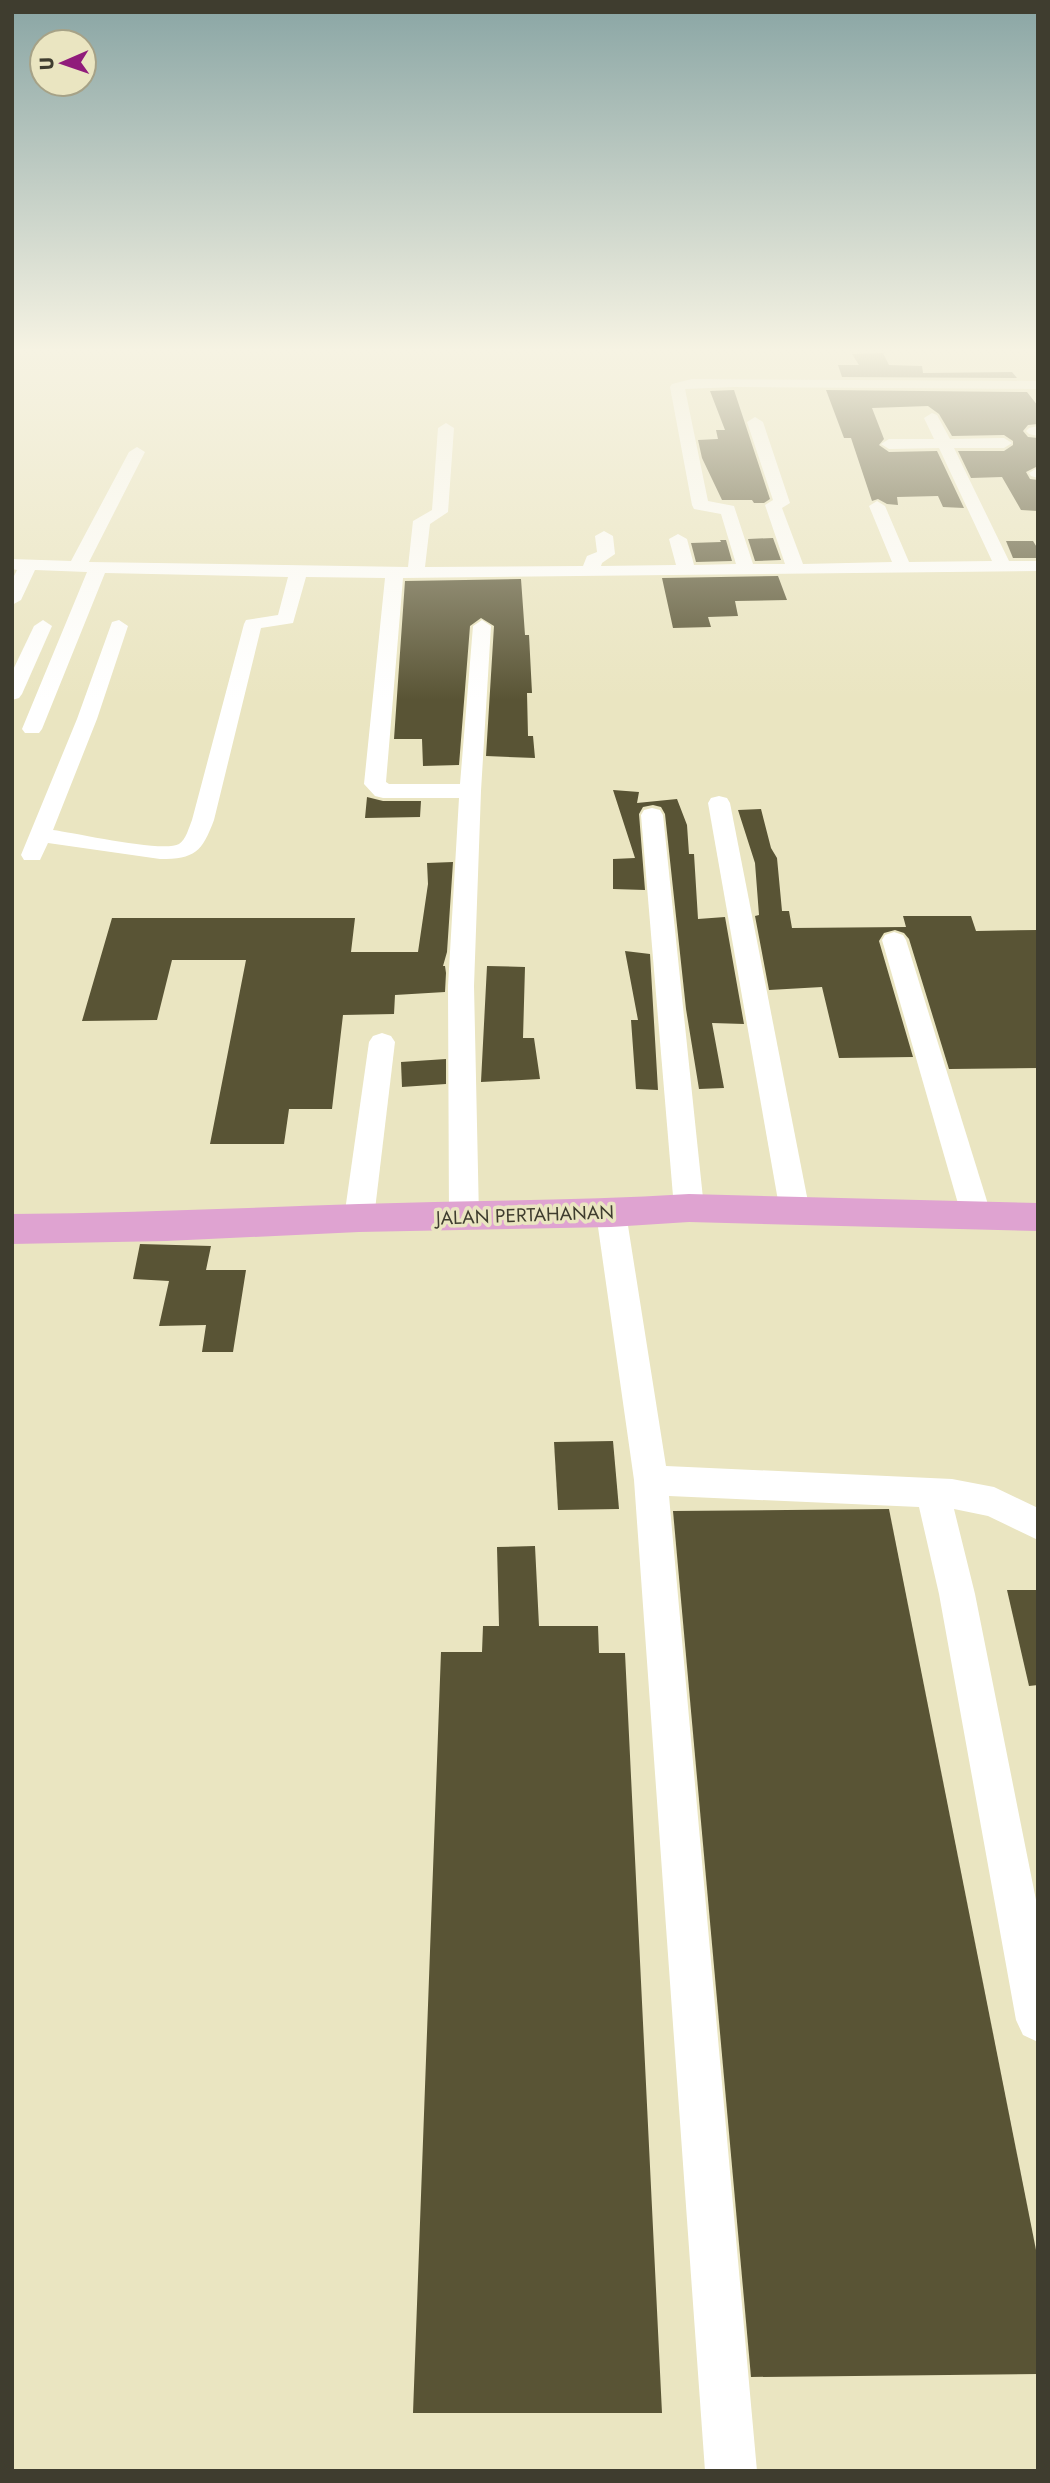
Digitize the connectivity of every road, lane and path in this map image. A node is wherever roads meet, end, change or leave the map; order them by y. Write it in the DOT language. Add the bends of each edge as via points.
graph roads {
  1 [pos="127,469"];
  2 [pos="443,469"];
  3 [pos="692,469"];
  4 [pos="771,469"];
  5 [pos="957,469"];
  6 [pos="877,506"];
  7 [pos="604,536"];
  8 [pos="678,539"];
  9 [pos="21,564"];
  10 [pos="78,565"];
  11 [pos="99,566"];
  12 [pos="1003,566"];
  13 [pos="1038,566"];
  14 [pos="903,568"];
  15 [pos="746,569"];
  16 [pos="796,569"];
  17 [pos="592,570"];
  18 [pos="686,570"];
  19 [pos="299,571"];
  20 [pos="406,571"];
  21 [pos="12,600"];
  22 [pos="43,626"];
  23 [pos="119,626"];
  24 [pos="482,626"];
  25 [pos="12,694"];
  26 [pos="32,729"];
  27 [pos="470,791"];
  28 [pos="719,803"];
  29 [pos="652,815"];
  30 [pos="40,835"];
  31 [pos="32,855"];
  32 [pos="894,940"];
  33 [pos="382,1042"];
  34 [pos="689,1208"];
  35 [pos="795,1212"];
  36 [pos="611,1213"];
  37 [pos="976,1214"];
  38 [pos="359,1217"];
  39 [pos="464,1217"];
  40 [pos="1038,1217"];
  41 [pos="12,1229"];
  42 [pos="651,1480"];
  43 [pos="933,1493"];
  44 [pos="1038,1525"];
  45 [pos="1038,2020"];
  46 [pos="731,2471"];
  1 -- 10 [label="street"];
  2 -- 20 [label="street" via="440,512 422,521"];
  3 -- 15 [label="street" via="700,505 728,510"];
  4 -- 16 [label="street" via="782,503 774,505"];
  5 -- 12 [label="street"];
  6 -- 14 [label="street"];
  7 -- 17 [label="street" via="606,554 593,560"];
  8 -- 18 [label="street"];
  9 -- 10 [label="street"];
  9 -- 21 [label="street"];
  10 -- 11 [label="street"];
  11 -- 19 [label="street"];
  11 -- 26 [label="street"];
  12 -- 13 [label="street"];
  12 -- 14 [label="street"];
  14 -- 16 [label="street"];
  15 -- 16 [label="street"];
  15 -- 18 [label="street"];
  17 -- 18 [label="street"];
  17 -- 20 [label="street"];
  19 -- 20 [label="street"];
  19 -- 30 [label="street" via="286,619 259,622 251,629 203,820 192,845 182,851 154,852"];
  20 -- 27 [label="street" via="375,784 383,791"];
  22 -- 25 [label="street"];
  23 -- 30 [label="street"];
  24 -- 27 [label="street"];
  27 -- 39 [label="street" via="461,986"];
  28 -- 35 [label="street"];
  29 -- 34 [label="street"];
  30 -- 31 [label="street"];
  32 -- 37 [label="street"];
  33 -- 38 [label="street"];
  34 -- 35 [label="main road, JALAN PERTAHANAN"];
  34 -- 36 [label="main road, JALAN PERTAHANAN"];
  35 -- 37 [label="main road, JALAN PERTAHANAN"];
  36 -- 39 [label="main road, JALAN PERTAHANAN"];
  36 -- 42 [label="street"];
  37 -- 40 [label="main road, JALAN PERTAHANAN"];
  38 -- 39 [label="main road, JALAN PERTAHANAN"];
  38 -- 41 [label="main road, JALAN PERTAHANAN"];
  42 -- 43 [label="street"];
  42 -- 46 [label="street"];
  43 -- 44 [label="street" via="994,1502"];
  43 -- 45 [label="street" via="957,1594"];
}
